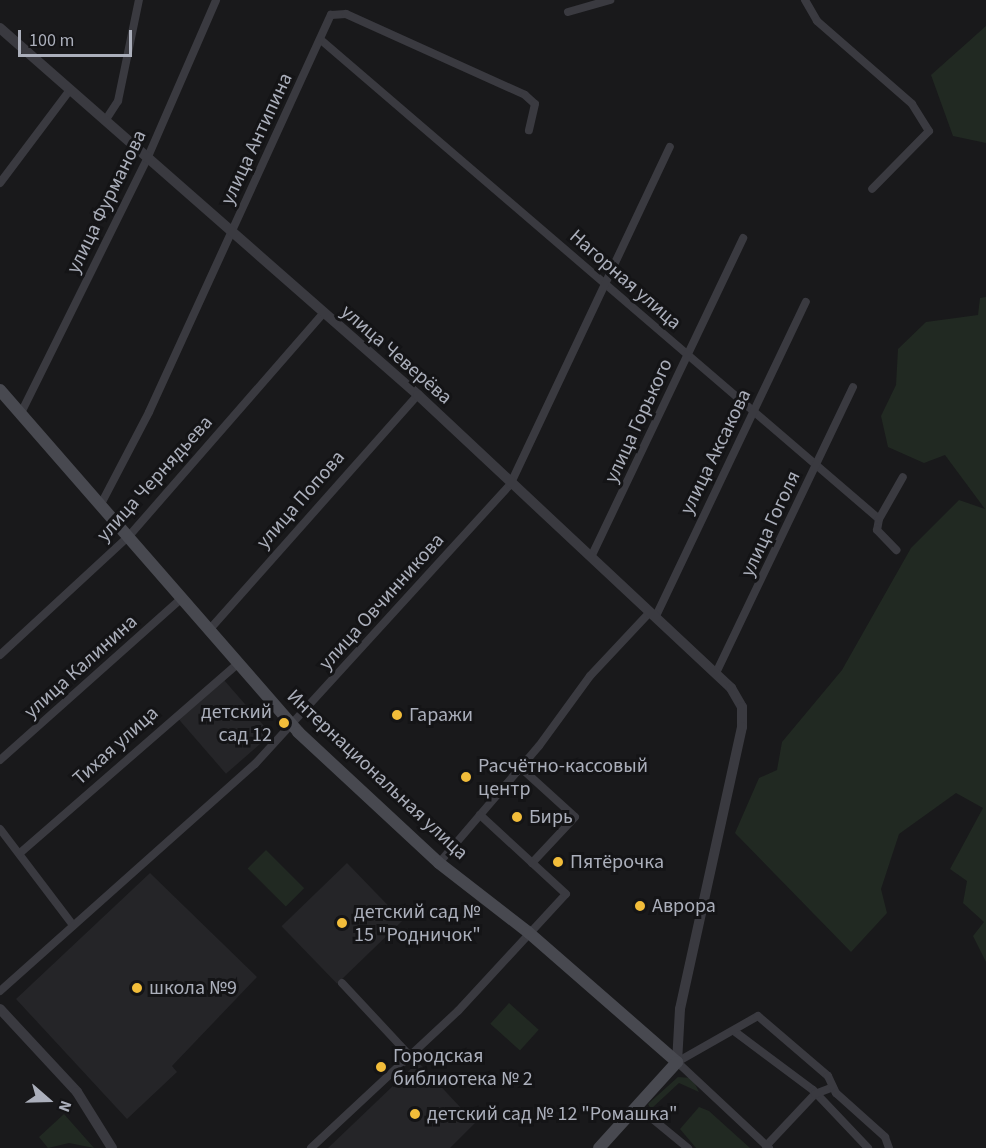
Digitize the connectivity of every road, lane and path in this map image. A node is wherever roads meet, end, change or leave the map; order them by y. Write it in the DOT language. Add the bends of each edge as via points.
graph roads {
  1 [pos="139,0"];
  2 [pos="216,0"];
  3 [pos="610,0"];
  4 [pos="805,0"];
  5 [pos="568,12"];
  6 [pos="0,28"];
  7 [pos="321,40"];
  8 [pos="69,91"];
  9 [pos="105,121"];
  10 [pos="529,130"];
  11 [pos="670,147"];
  12 [pos="147,159"];
  13 [pos="0,183"];
  14 [pos="872,189"];
  15 [pos="231,233"];
  16 [pos="743,238"];
  17 [pos="607,286"];
  18 [pos="806,302"];
  19 [pos="323,314"];
  20 [pos="688,357"];
  21 [pos="854,387"];
  22 [pos="0,390"];
  23 [pos="418,394"];
  24 [pos="754,412"];
  25 [pos="20,415"];
  26 [pos="816,468"];
  27 [pos="903,477"];
  28 [pos="510,485"];
  29 [pos="101,504"];
  30 [pos="879,519"];
  31 [pos="129,536"];
  32 [pos="896,550"];
  33 [pos="593,553"];
  34 [pos="182,598"];
  35 [pos="653,614"];
  36 [pos="210,629"];
  37 [pos="0,655"];
  38 [pos="236,665"];
  39 [pos="716,673"];
  40 [pos="292,725"];
  41 [pos="0,760"];
  42 [pos="520,767"];
  43 [pos="480,815"];
  44 [pos="0,829"];
  45 [pos="20,853"];
  46 [pos="439,863"];
  47 [pos="532,863"];
  48 [pos="73,925"];
  49 [pos="528,932"];
  50 [pos="342,983"];
  51 [pos="0,992"];
  52 [pos="0,1009"];
  53 [pos="734,1031"];
  54 [pos="410,1056"];
  55 [pos="677,1062"];
  56 [pos="833,1087"];
  57 [pos="815,1094"];
  58 [pos="638,1107"];
  59 [pos="767,1147"];
  60 [pos="886,1147"];
  61 [pos="112,1148"];
  62 [pos="310,1148"];
  63 [pos="599,1148"];
  64 [pos="688,1148"];
  65 [pos="868,1148"];
  1 -- 9 [label="street" via="118,101"];
  2 -- 12 [label="street, улица Фурманова"];
  3 -- 5 [label="street"];
  4 -- 14 [label="street" via="817,21 912,104 929,131"];
  6 -- 8 [label="street, улица Чеверёва"];
  7 -- 10 [label="street, улица Антипина" via="331,15 346,14 453,60 535,104"];
  7 -- 15 [label="street, улица Антипина"];
  7 -- 17 [label="street, Нагорная улица"];
  8 -- 9 [label="street, улица Чеверёва"];
  8 -- 13 [label="street"];
  9 -- 12 [label="street, улица Чеверёва"];
  11 -- 17 [label="street, улица Овчинникова"];
  12 -- 15 [label="street, улица Чеверёва"];
  12 -- 25 [label="street, улица Фурманова"];
  15 -- 19 [label="street, улица Чеверёва"];
  15 -- 29 [label="street, улица Антипина"];
  16 -- 20 [label="street, улица Горького"];
  17 -- 20 [label="street, Нагорная улица"];
  17 -- 28 [label="street, улица Овчинникова"];
  18 -- 24 [label="street, улица Аксакова"];
  19 -- 23 [label="street, улица Чеверёва"];
  19 -- 31 [label="street, улица Чернядьева"];
  20 -- 24 [label="street, Нагорная улица"];
  20 -- 33 [label="street, улица Горького"];
  21 -- 26 [label="street, улица Гоголя"];
  22 -- 25 [label="main road, Интернациональная улица"];
  23 -- 28 [label="street, улица Чеверёва"];
  23 -- 36 [label="street, улица Попова"];
  24 -- 26 [label="street, Нагорная улица"];
  24 -- 35 [label="street, улица Аксакова"];
  25 -- 29 [label="main road, Интернациональная улица"];
  26 -- 30 [label="street, Нагорная улица"];
  26 -- 39 [label="street, улица Гоголя"];
  27 -- 30 [label="street"];
  28 -- 33 [label="street, улица Чеверёва"];
  28 -- 40 [label="street, улица Овчинникова"];
  29 -- 31 [label="main road, Интернациональная улица"];
  30 -- 32 [label="street, Нагорная улица" via="877,530"];
  31 -- 34 [label="main road, Интернациональная улица"];
  31 -- 37 [label="street, улица Чернядьева"];
  33 -- 35 [label="street, улица Чеверёва"];
  34 -- 36 [label="main road, Интернациональная улица"];
  34 -- 41 [label="street, улица Калинина"];
  35 -- 39 [label="street, улица Чеверёва"];
  35 -- 42 [label="street, улица Аксакова" via="590,676"];
  36 -- 38 [label="main road, Интернациональная улица"];
  38 -- 40 [label="main road, Интернациональная улица"];
  38 -- 45 [label="street, Тихая улица"];
  39 -- 55 [label="street, улица Чеверёва" via="742,707 742,726 680,1009"];
  40 -- 46 [label="main road, Интернациональная улица"];
  40 -- 48 [label="street, улица Овчинникова"];
  42 -- 43 [label="street, улица Аксакова"];
  42 -- 47 [label="street" via="575,817"];
  43 -- 46 [label="street, улица Аксакова"];
  43 -- 47 [label="street"];
  44 -- 45 [label="street"];
  45 -- 48 [label="street"];
  46 -- 49 [label="main road, Интернациональная улица"];
  47 -- 49 [label="street" via="566,894"];
  48 -- 51 [label="street, улица Овчинникова"];
  49 -- 54 [label="street"];
  49 -- 55 [label="main road, Интернациональная улица"];
  50 -- 54 [label="street"];
  52 -- 61 [label="street" via="77,1092"];
  53 -- 55 [label="street"];
  53 -- 56 [label="street" via="758,1016 802,1052"];
  53 -- 57 [label="street" via="765,1050"];
  54 -- 62 [label="street"];
  55 -- 58 [label="main road"];
  55 -- 59 [label="street, Интернациональная улица"];
  56 -- 57 [label="street"];
  56 -- 60 [label="street"];
  57 -- 59 [label="street"];
  57 -- 65 [label="street"];
  58 -- 63 [label="main road"];
  58 -- 64 [label="street"];
}
